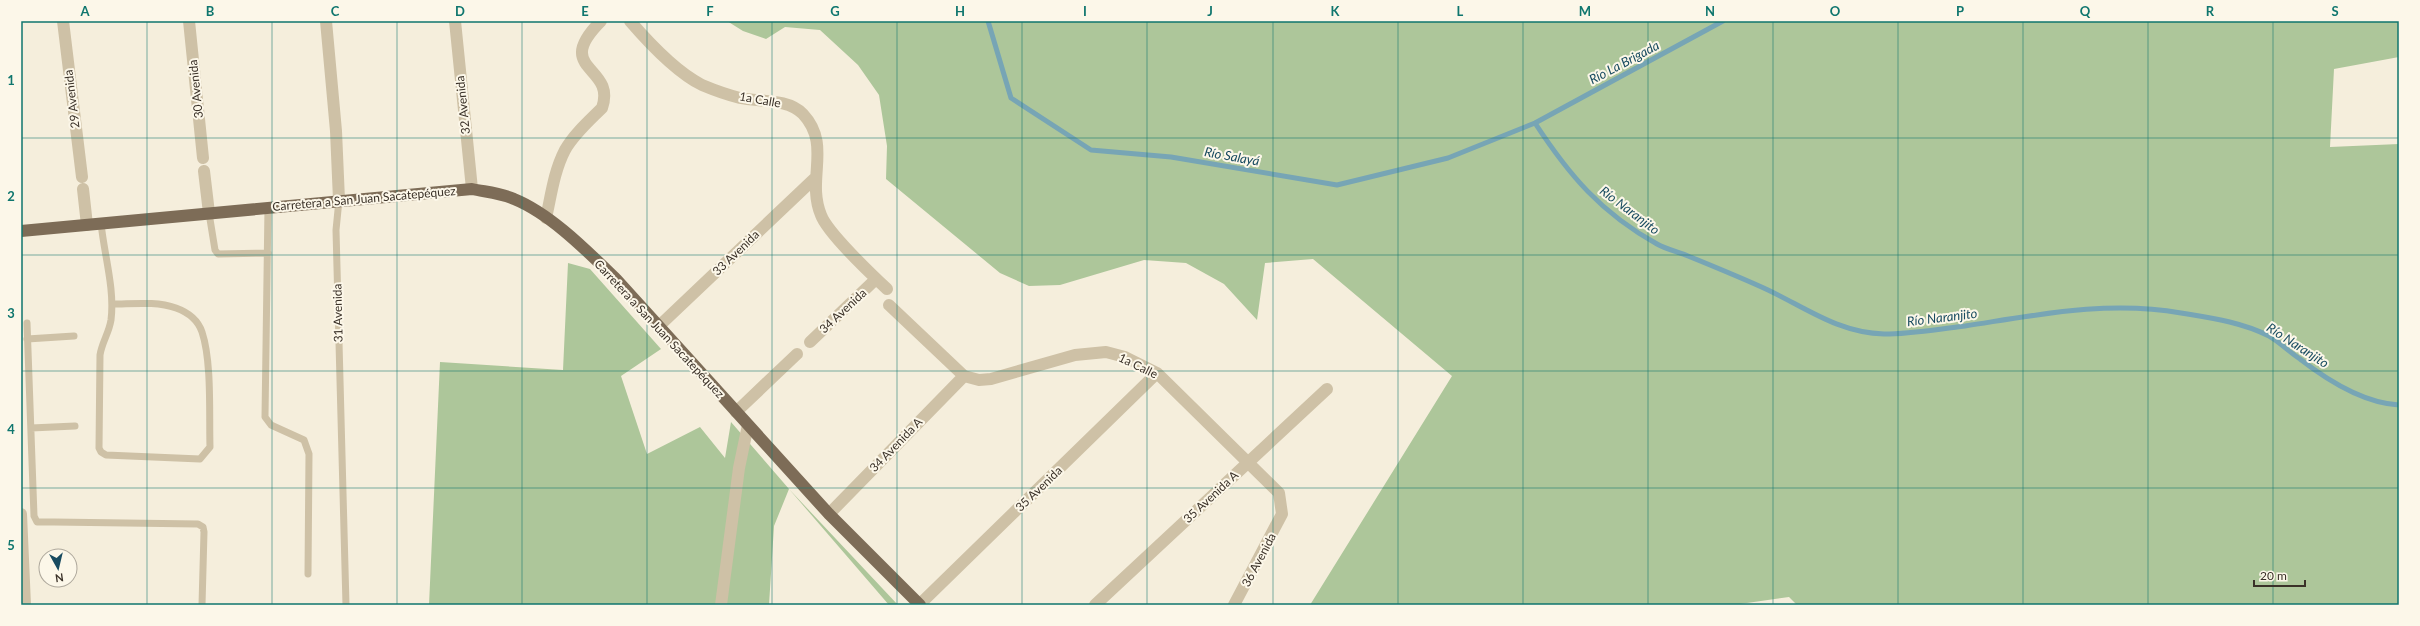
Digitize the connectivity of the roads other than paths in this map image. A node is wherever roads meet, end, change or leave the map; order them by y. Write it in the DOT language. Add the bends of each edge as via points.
graph roads {
  1 [pos="63,21"];
  2 [pos="189,21"];
  3 [pos="326,21"];
  4 [pos="455,21"];
  5 [pos="601,21"];
  6 [pos="630,21"];
  7 [pos="203,158"];
  8 [pos="204,171"];
  9 [pos="82,177"];
  10 [pos="815,178"];
  11 [pos="83,189"];
  12 [pos="472,189"];
  13 [pos="339,200"];
  14 [pos="268,207"];
  15 [pos="209,213"];
  16 [pos="546,218"];
  17 [pos="101,224"];
  18 [pos="87,225"];
  19 [pos="21,231"];
  20 [pos="268,252"];
  21 [pos="876,279"];
  22 [pos="887,289"];
  23 [pos="112,304"];
  24 [pos="889,305"];
  25 [pos="27,324"];
  26 [pos="658,327"];
  27 [pos="74,336"];
  28 [pos="27,339"];
  29 [pos="810,342"];
  30 [pos="797,354"];
  31 [pos="1157,373"];
  32 [pos="964,376"];
  33 [pos="1327,389"];
  34 [pos="736,412"];
  35 [pos="748,425"];
  36 [pos="75,426"];
  37 [pos="31,428"];
  38 [pos="1248,463"];
  39 [pos="21,514"];
  40 [pos="829,514"];
  41 [pos="1282,514"];
  42 [pos="308,574"];
  43 [pos="25,605"];
  44 [pos="202,605"];
  45 [pos="346,605"];
  46 [pos="721,605"];
  47 [pos="920,605"];
  48 [pos="1095,605"];
  49 [pos="1234,605"];
  1 -- 9 [label="street, 29 Avenida"];
  2 -- 7 [label="street, 30 Avenida"];
  3 -- 13 [label="street, 31 Avenida" via="336,131"];
  4 -- 12 [label="street, 32 Avenida"];
  5 -- 16 [label="street" via="586,36 582,49 585,63 601,83 604,102 602,108 566,149 557,171"];
  6 -- 10 [label="street, 1a Calle" via="657,52 701,84 739,97 786,105 802,112 814,128 819,146"];
  8 -- 15 [label="street"];
  10 -- 21 [label="street, 1a Calle" via="816,196 824,222"];
  10 -- 26 [label="street, 33 Avenida"];
  11 -- 18 [label="street"];
  12 -- 13 [label="main road, Carretera a San Juan Sacatepéquez"];
  12 -- 16 [label="main road, Carretera a San Juan Sacatepéquez" via="512,198"];
  13 -- 14 [label="main road, Carretera a San Juan Sacatepéquez"];
  13 -- 45 [label="lane, 31 Avenida" via="336,230"];
  14 -- 15 [label="main road, Carretera a San Juan Sacatepéquez"];
  14 -- 20 [label="lane"];
  15 -- 17 [label="main road, Carretera a San Juan Sacatepéquez"];
  15 -- 20 [label="lane" via="215,250 218,254"];
  16 -- 26 [label="main road, Carretera a San Juan Sacatepéquez" via="616,279"];
  17 -- 18 [label="main road, Carretera a San Juan Sacatepéquez"];
  17 -- 23 [label="lane"];
  18 -- 19 [label="main road, Carretera a San Juan Sacatepéquez"];
  20 -- 42 [label="lane" via="264,417 271,425 304,440 309,454"];
  21 -- 22 [label="street, 1a Calle"];
  21 -- 29 [label="street, 34 Avenida"];
  23 -- 23 [label="lane" via="176,308 191,316 202,331 209,396 210,447 200,459 106,455 98,448 100,355 101,347 107,338"];
  24 -- 32 [label="street"];
  25 -- 28 [label="lane"];
  26 -- 34 [label="main road, Carretera a San Juan Sacatepéquez"];
  27 -- 28 [label="lane"];
  28 -- 37 [label="lane"];
  30 -- 34 [label="street"];
  31 -- 32 [label="street, 1a Calle" via="1125,357 1106,352 1075,355 991,379 979,380"];
  31 -- 38 [label="street, 1a Calle"];
  31 -- 47 [label="street, 35 Avenida"];
  32 -- 40 [label="street, 34 Avenida A"];
  33 -- 38 [label="street, 35 Avenida A"];
  34 -- 35 [label="main road, Carretera a San Juan Sacatepéquez"];
  35 -- 40 [label="main road, Carretera a San Juan Sacatepéquez"];
  35 -- 46 [label="street" via="739,468"];
  36 -- 37 [label="lane"];
  37 -- 44 [label="lane" via="34,516 37,522 198,524 203,527 204,532"];
  38 -- 41 [label="street, 1a Calle" via="1279,493"];
  38 -- 48 [label="street, 35 Avenida A"];
  39 -- 43 [label="street"];
  40 -- 47 [label="main road, Carretera a San Juan Sacatepéquez"];
  41 -- 49 [label="street, 36 Avenida"];
}
